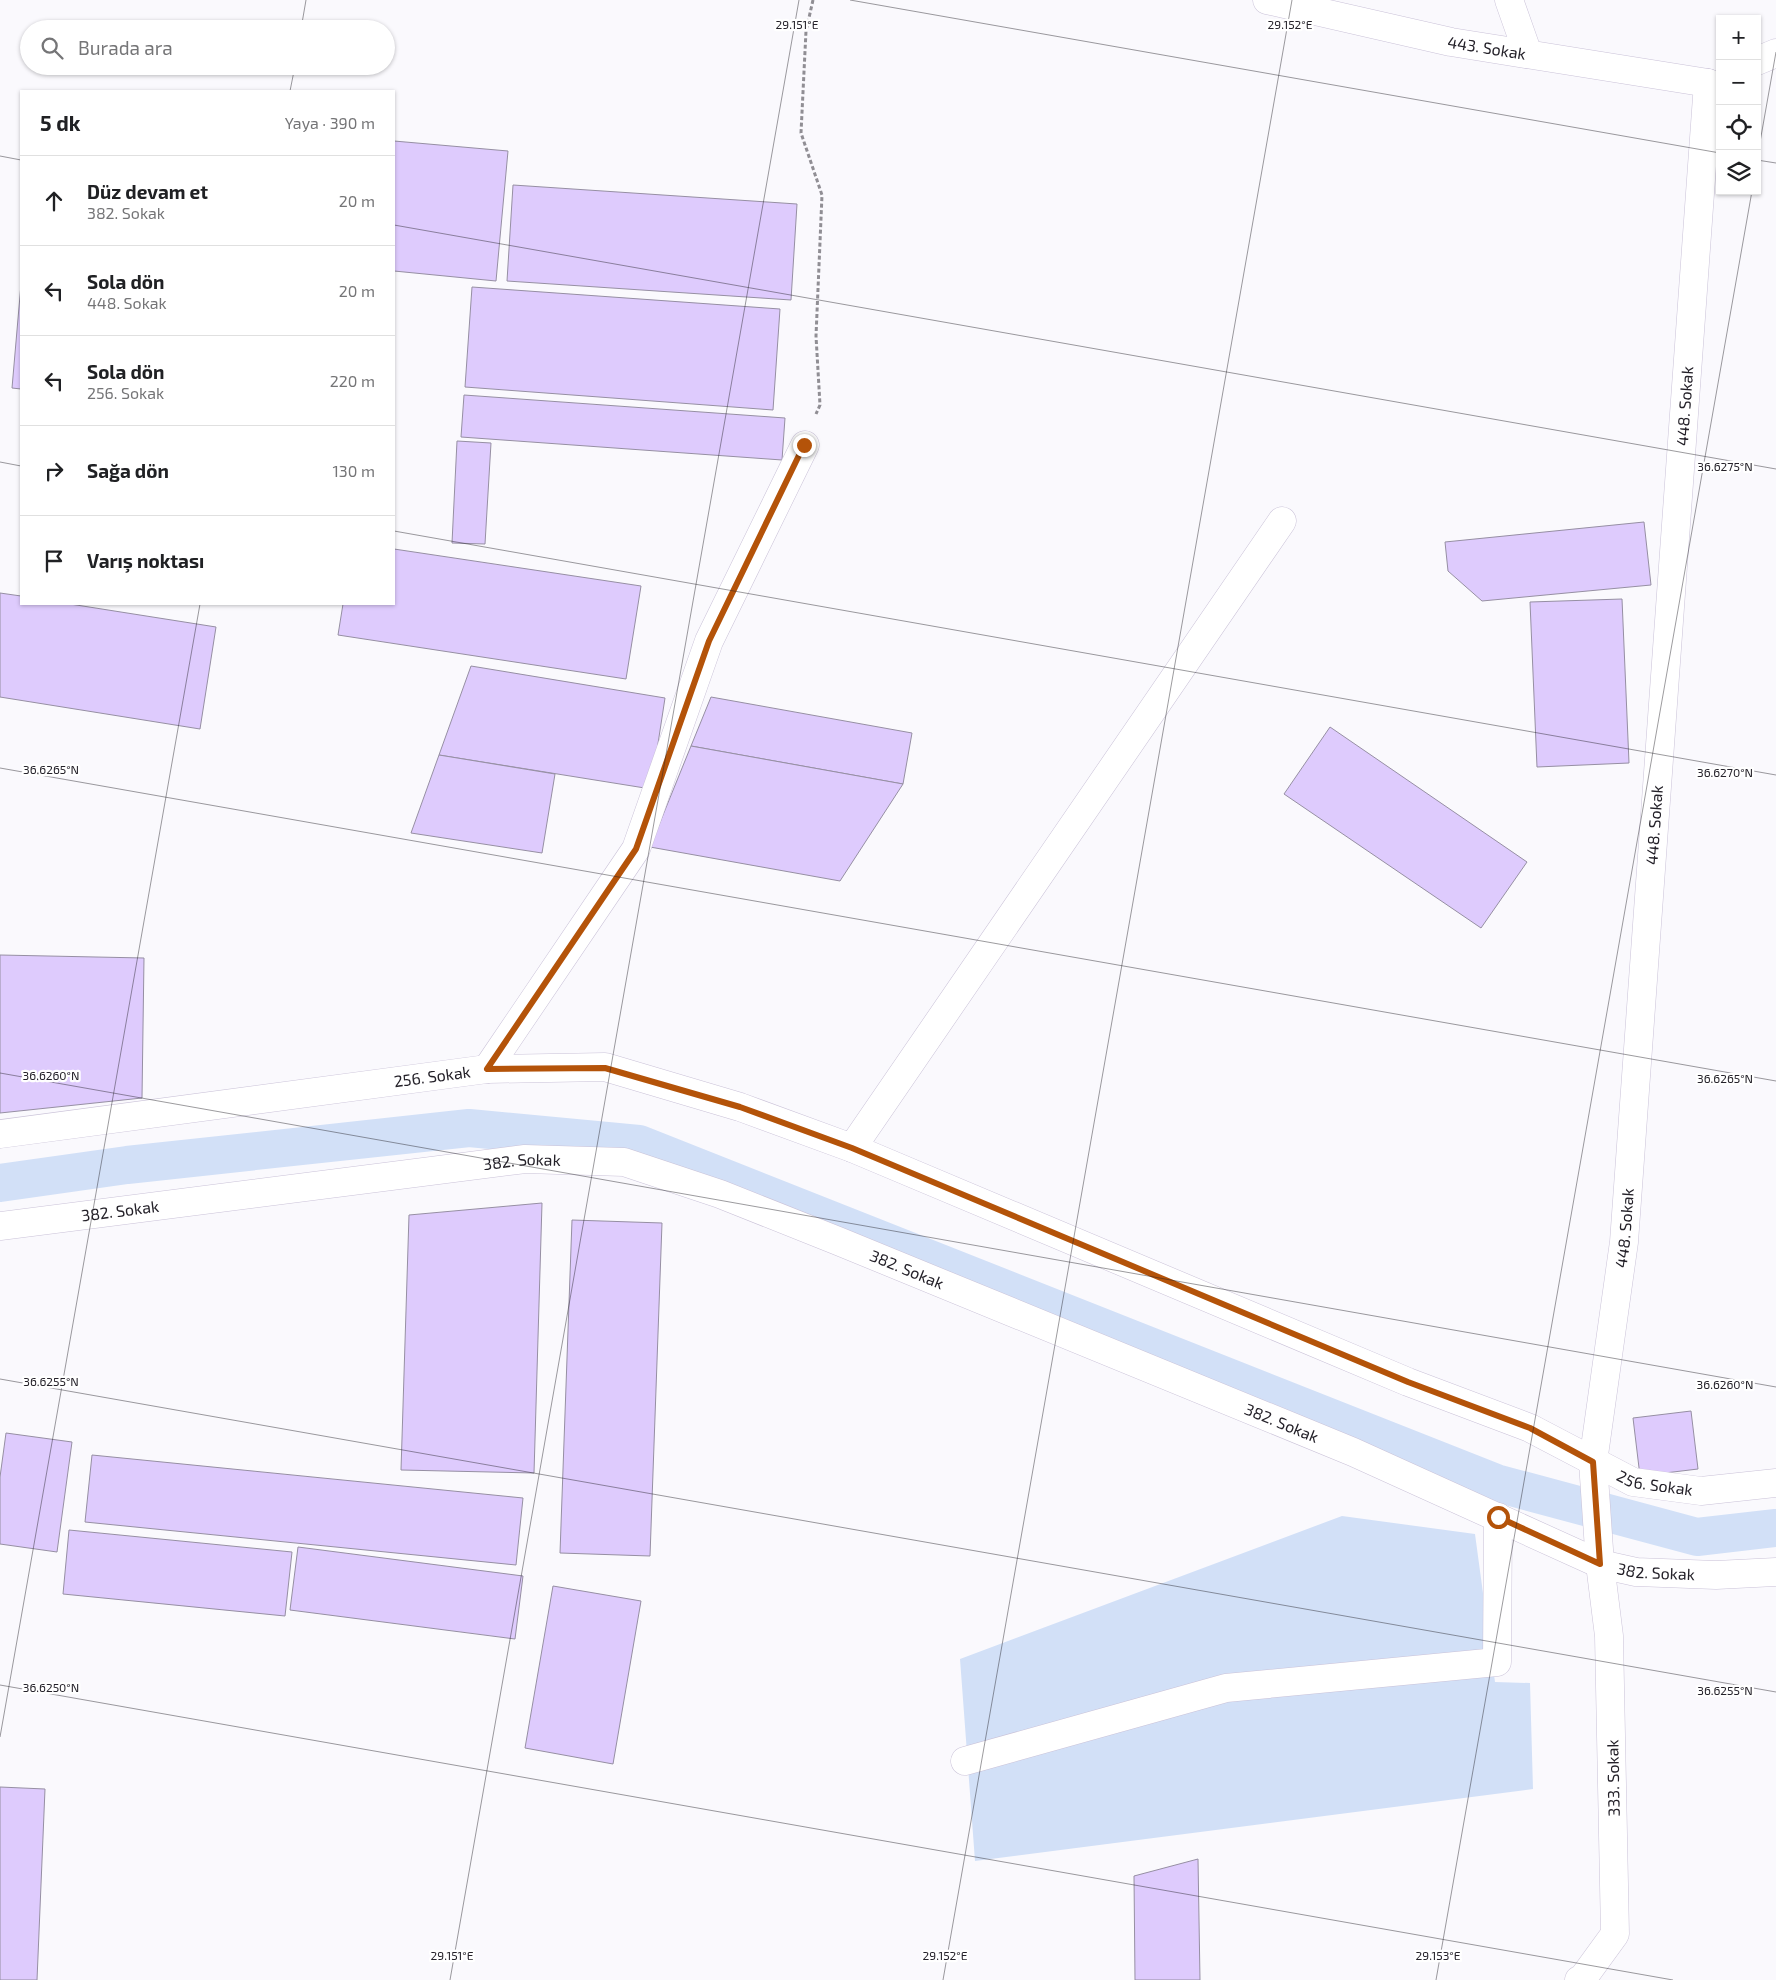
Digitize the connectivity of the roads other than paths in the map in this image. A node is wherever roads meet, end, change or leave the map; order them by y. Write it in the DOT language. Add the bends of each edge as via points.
graph roads {
  1 [pos="1267,0"];
  2 [pos="1509,0"];
  3 [pos="1776,53"];
  4 [pos="1528,54"];
  5 [pos="1759,60"];
  6 [pos="1714,81"];
  7 [pos="804,445"];
  8 [pos="1282,521"];
  9 [pos="487,1069"];
  10 [pos="0,1134"];
  11 [pos="852,1148"];
  12 [pos="0,1226"];
  13 [pos="1594,1469"];
  14 [pos="1776,1483"];
  15 [pos="1498,1517"];
  16 [pos="1599,1554"];
  17 [pos="1776,1572"];
  18 [pos="965,1761"];
  19 [pos="1579,1980"];
  1 -- 4 [label="street, 443. Sokak" via="1451,42"];
  2 -- 4 [label="street"];
  3 -- 5 [label="street"];
  4 -- 6 [label="street, 443. Sokak"];
  6 -- 13 [label="street, 448. Sokak" via="1624,1242"];
  7 -- 9 [label="street" via="709,641 636,849"];
  8 -- 11 [label="street"];
  9 -- 10 [label="street, 256. Sokak"];
  9 -- 11 [label="street, 256. Sokak" via="605,1068 740,1107"];
  11 -- 13 [label="street, 256. Sokak" via="1408,1382 1530,1428"];
  12 -- 15 [label="street, 382. Sokak" via="525,1159 624,1162 720,1194 856,1248 1353,1452"];
  13 -- 14 [label="street, 256. Sokak" via="1633,1482 1701,1491"];
  13 -- 16 [label="street, 448. Sokak"];
  15 -- 16 [label="street, 382. Sokak"];
  15 -- 18 [label="street" via="1497,1662 1226,1688"];
  16 -- 17 [label="street, 382. Sokak" via="1636,1572 1706,1575"];
  16 -- 19 [label="street, 333. Sokak" via="1609,1636 1615,1934"];
}
